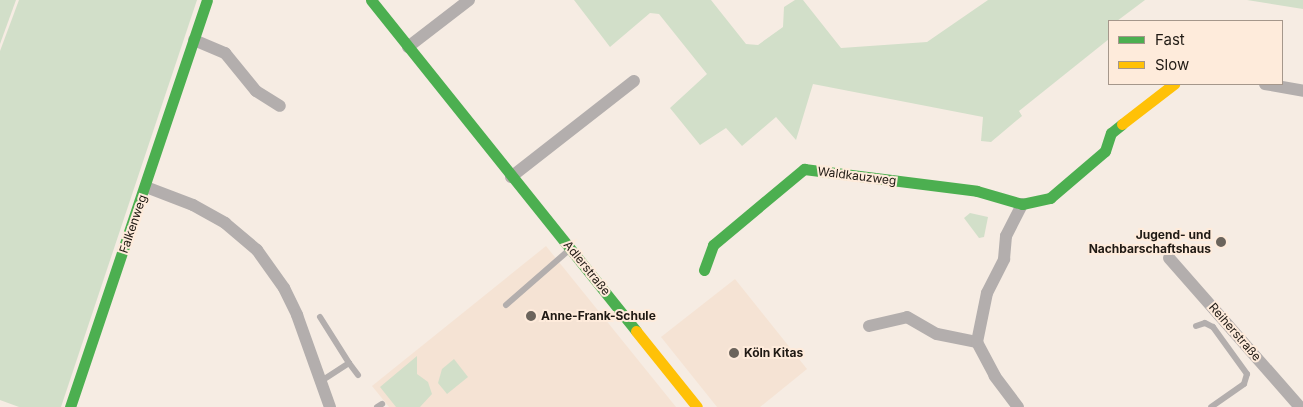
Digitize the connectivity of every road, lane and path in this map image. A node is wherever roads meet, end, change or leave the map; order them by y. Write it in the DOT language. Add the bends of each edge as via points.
graph roads {
  1 [pos="207,0"];
  2 [pos="370,0"];
  3 [pos="469,0"];
  4 [pos="194,40"];
  5 [pos="408,48"];
  6 [pos="634,81"];
  7 [pos="1173,85"];
  8 [pos="1270,85"];
  9 [pos="1303,91"];
  10 [pos="280,106"];
  11 [pos="512,177"];
  12 [pos="146,187"];
  13 [pos="1022,204"];
  14 [pos="571,248"];
  15 [pos="1169,258"];
  16 [pos="704,270"];
  17 [pos="506,305"];
  18 [pos="320,317"];
  19 [pos="869,326"];
  20 [pos="1196,326"];
  21 [pos="977,342"];
  22 [pos="349,364"];
  23 [pos="358,375"];
  24 [pos="320,381"];
  25 [pos="70,407"];
  26 [pos="330,407"];
  27 [pos="697,407"];
  28 [pos="1018,407"];
  29 [pos="1212,407"];
  30 [pos="1300,407"];
  1 -- 4 [label="street, Falkenweg"];
  2 -- 5 [label="street, Adlerstraße"];
  3 -- 5 [label="street"];
  4 -- 10 [label="street" via="225,53 256,91"];
  4 -- 12 [label="street, Falkenweg"];
  5 -- 11 [label="street, Adlerstraße"];
  6 -- 11 [label="street"];
  7 -- 13 [label="street, Waldkauzweg" via="1111,133 1105,151 1050,198"];
  8 -- 9 [label="street"];
  11 -- 14 [label="street, Adlerstraße"];
  12 -- 24 [label="street" via="193,205 225,223 257,250 284,288"];
  12 -- 25 [label="street, Falkenweg"];
  13 -- 16 [label="street, Waldkauzweg" via="977,191 804,169 713,245"];
  13 -- 21 [label="street" via="1006,236 1004,259 987,293"];
  14 -- 17 [label="lane"];
  14 -- 27 [label="street, Adlerstraße"];
  15 -- 30 [label="street, Reiherstraße"];
  18 -- 22 [label="lane"];
  19 -- 21 [label="street" via="907,317 937,334"];
  20 -- 29 [label="lane" via="1205,323 1213,327 1248,374 1244,384"];
  21 -- 28 [label="street" via="995,376"];
  22 -- 23 [label="lane"];
  22 -- 24 [label="lane"];
  24 -- 26 [label="street"];
}
